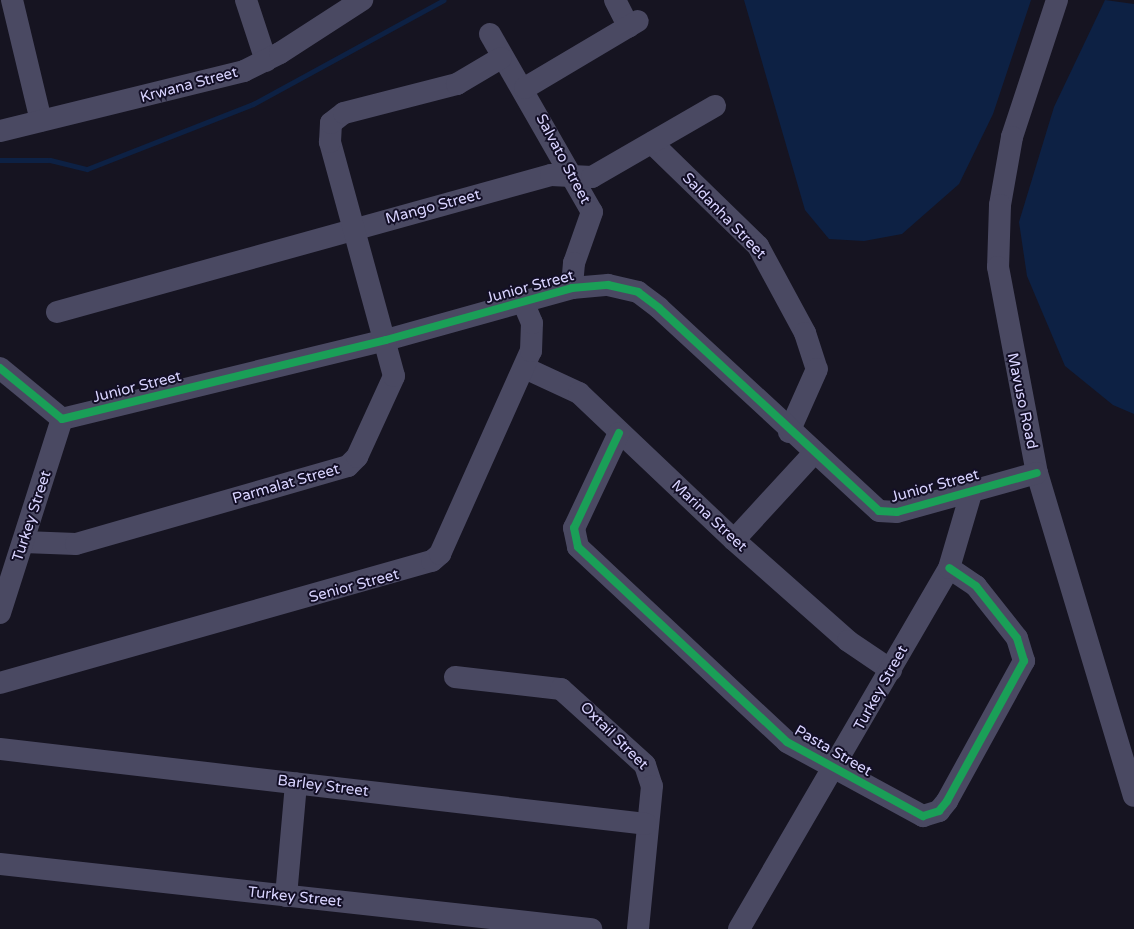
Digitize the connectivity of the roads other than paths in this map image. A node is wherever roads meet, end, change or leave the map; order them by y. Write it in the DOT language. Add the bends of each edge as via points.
graph roads {
  1 [pos="246,0"];
  2 [pos="362,0"];
  3 [pos="615,0"];
  4 [pos="1057,0"];
  5 [pos="8,4"];
  6 [pos="490,34"];
  7 [pos="500,58"];
  8 [pos="266,61"];
  9 [pos="525,88"];
  10 [pos="716,106"];
  11 [pos="41,120"];
  12 [pos="0,131"];
  13 [pos="652,143"];
  14 [pos="574,177"];
  15 [pos="354,228"];
  16 [pos="572,288"];
  17 [pos="523,302"];
  18 [pos="57,312"];
  19 [pos="386,340"];
  20 [pos="0,368"];
  21 [pos="525,368"];
  22 [pos="62,419"];
  23 [pos="790,432"];
  24 [pos="619,433"];
  25 [pos="813,454"];
  26 [pos="1037,473"];
  27 [pos="972,490"];
  28 [pos="734,540"];
  29 [pos="24,542"];
  30 [pos="949,568"];
  31 [pos="0,613"];
  32 [pos="891,670"];
  33 [pos="454,677"];
  34 [pos="0,683"];
  35 [pos="0,749"];
  36 [pos="836,768"];
  37 [pos="296,783"];
  38 [pos="1134,796"];
  39 [pos="646,824"];
  40 [pos="0,864"];
  41 [pos="286,896"];
  42 [pos="591,929"];
  43 [pos="638,929"];
  44 [pos="740,929"];
  1 -- 8 [label="street"];
  2 -- 8 [label="street, Krwana Street"];
  3 -- 9 [label="street" via="634,24"];
  4 -- 26 [label="street, Mavuso Road" via="1012,137 1000,205 998,267 1006,327"];
  5 -- 11 [label="street"];
  6 -- 7 [label="street, Salvato Street"];
  7 -- 9 [label="street, Salvato Street"];
  7 -- 15 [label="street, Parmalat Street" via="457,84 344,113 328,131"];
  8 -- 11 [label="street, Krwana Street" via="244,71"];
  9 -- 14 [label="street, Salvato Street"];
  10 -- 13 [label="street, Mango Street"];
  11 -- 12 [label="street, Krwana Street"];
  13 -- 14 [label="street, Mango Street" via="592,176"];
  13 -- 23 [label="street, Saldanha Street" via="758,246 805,332 817,369"];
  14 -- 15 [label="street, Mango Street" via="551,175"];
  14 -- 16 [label="street, Salvato Street" via="592,212 574,263"];
  15 -- 18 [label="street, Mango Street"];
  15 -- 19 [label="street, Parmalat Street"];
  16 -- 17 [label="street, Junior Street"];
  16 -- 23 [label="street, Junior Street" via="608,285 638,292"];
  17 -- 19 [label="street, Junior Street"];
  17 -- 21 [label="street, Senior Street" via="534,340"];
  19 -- 22 [label="street, Junior Street"];
  19 -- 29 [label="street, Parmalat Street" via="392,383 348,466 76,544"];
  20 -- 22 [label="street"];
  21 -- 24 [label="street, Marina Street" via="579,393"];
  21 -- 34 [label="street, Senior Street" via="440,554 432,561"];
  22 -- 29 [label="street, Turkey Street"];
  23 -- 25 [label="street, Junior Street"];
  24 -- 28 [label="street, Marina Street"];
  24 -- 36 [label="street, Pasta Street" via="574,528 578,547 782,737"];
  25 -- 27 [label="street, Junior Street" via="879,511 897,512"];
  25 -- 28 [label="street"];
  26 -- 27 [label="street, Junior Street"];
  26 -- 38 [label="street, Mavuso Road"];
  27 -- 30 [label="street, Turkey Street"];
  28 -- 32 [label="street, Marina Street" via="848,642"];
  29 -- 31 [label="street, Turkey Street"];
  30 -- 32 [label="street, Turkey Street"];
  30 -- 36 [label="street, Pasta Street" via="976,586 1022,648 1024,661 1013,687 947,801 932,814 914,814"];
  32 -- 36 [label="street, Turkey Street"];
  33 -- 39 [label="street, Oxtail Street" via="550,686 569,693 651,772"];
  35 -- 37 [label="street, Barley Street"];
  36 -- 44 [label="street, Turkey Street"];
  37 -- 39 [label="street, Barley Street"];
  37 -- 41 [label="street"];
  39 -- 43 [label="street, Oxtail Street"];
  40 -- 41 [label="street, Turkey Street"];
  41 -- 42 [label="street, Turkey Street"];
}
